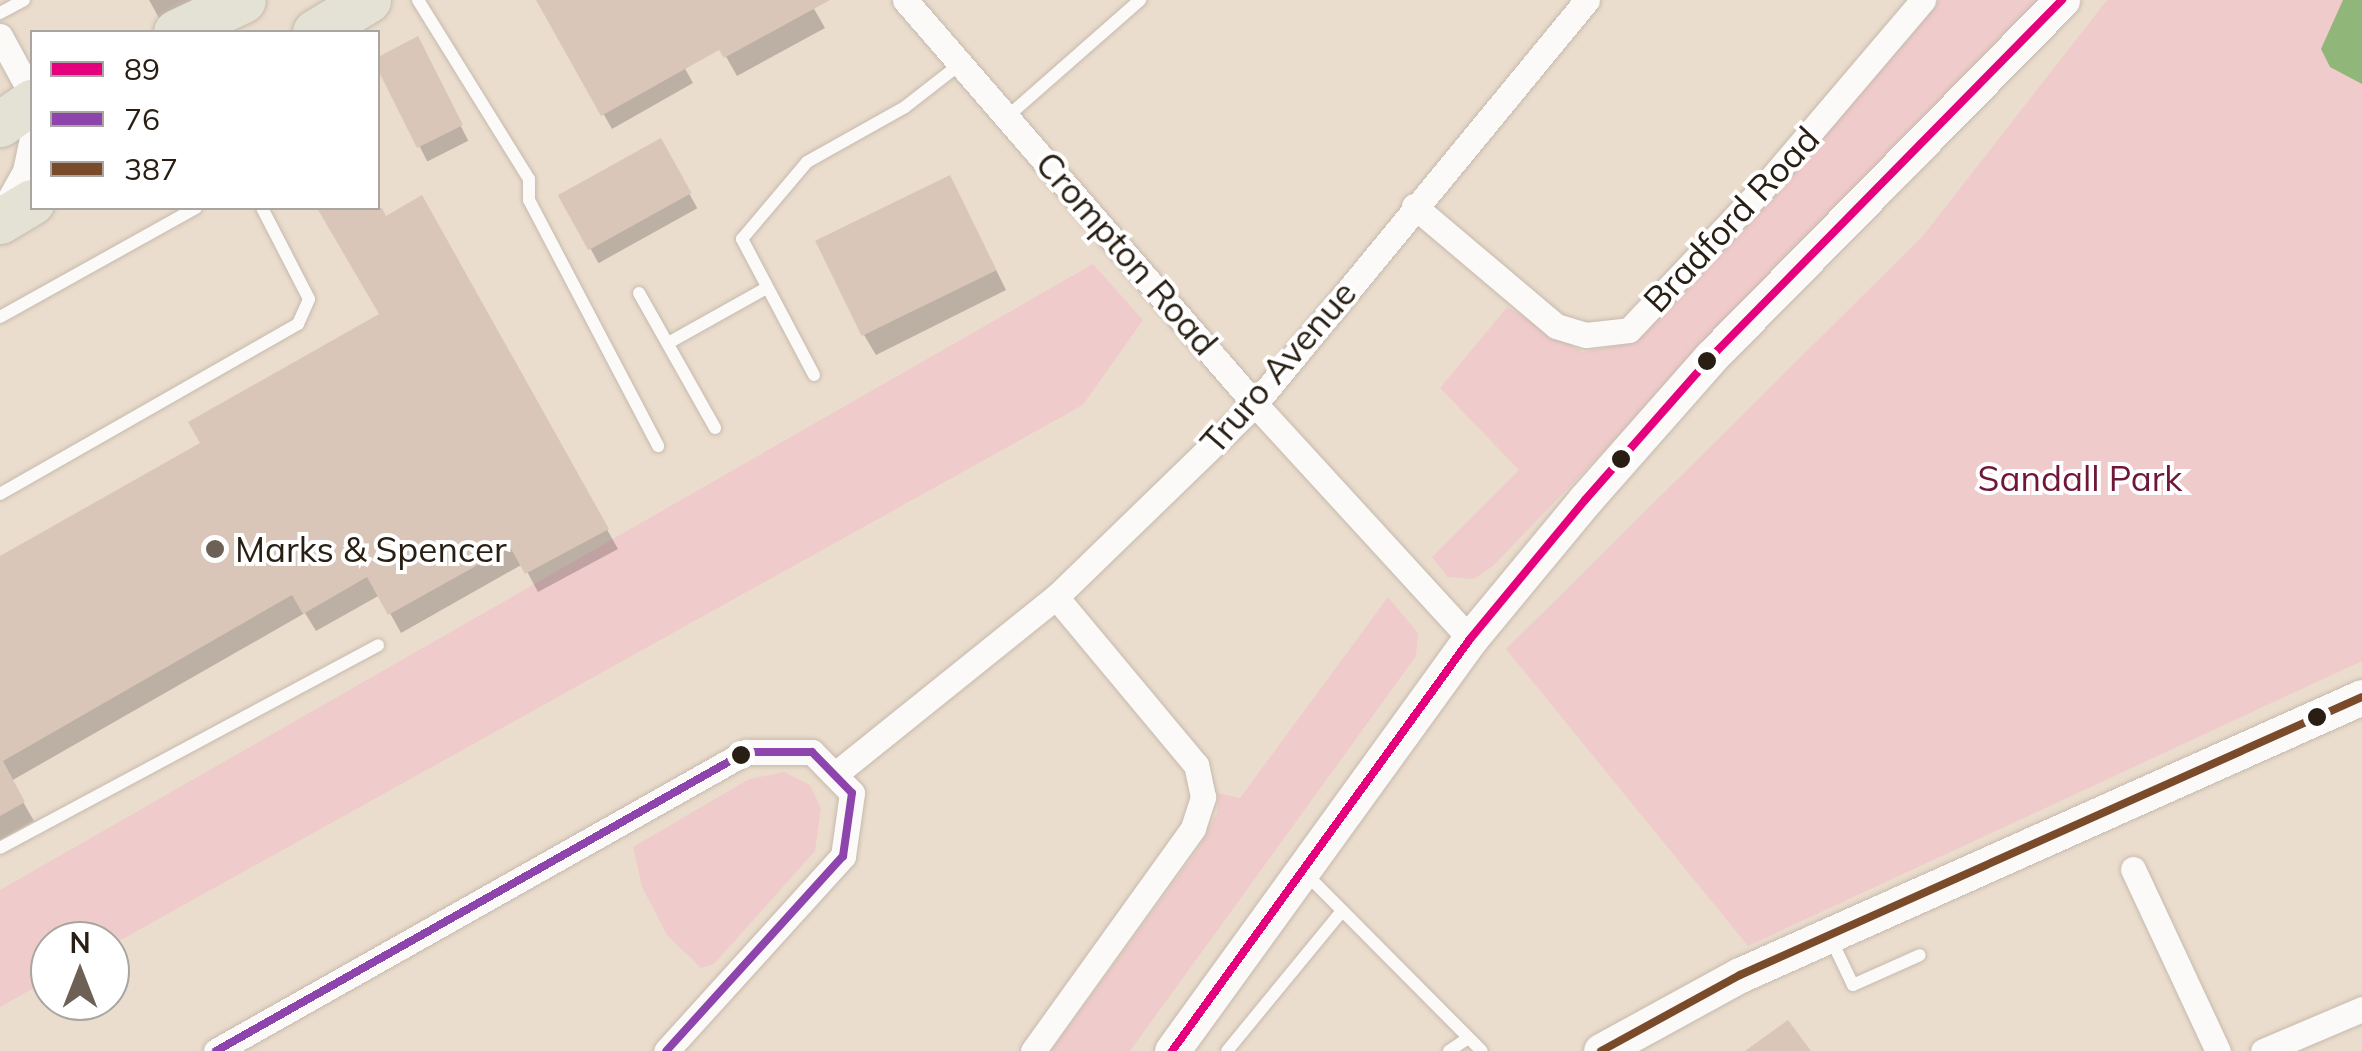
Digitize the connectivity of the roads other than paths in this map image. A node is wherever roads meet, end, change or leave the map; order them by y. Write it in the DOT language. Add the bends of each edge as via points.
graph roads {
  1 [pos="24,0"];
  2 [pos="243,0"];
  3 [pos="368,0"];
  4 [pos="418,0"];
  5 [pos="906,0"];
  6 [pos="1140,0"];
  7 [pos="1586,0"];
  8 [pos="1924,0"];
  9 [pos="2062,0"];
  10 [pos="0,13"];
  11 [pos="180,30"];
  12 [pos="318,30"];
  13 [pos="0,36"];
  14 [pos="960,64"];
  15 [pos="30,95"];
  16 [pos="30,101"];
  17 [pos="1008,116"];
  18 [pos="0,124"];
  19 [pos="30,148"];
  20 [pos="30,203"];
  21 [pos="1414,206"];
  22 [pos="192,210"];
  23 [pos="263,210"];
  24 [pos="0,218"];
  25 [pos="765,289"];
  26 [pos="639,293"];
  27 [pos="0,318"];
  28 [pos="670,342"];
  29 [pos="814,376"];
  30 [pos="1255,404"];
  31 [pos="715,428"];
  32 [pos="658,446"];
  33 [pos="0,494"];
  34 [pos="1056,597"];
  35 [pos="1470,638"];
  36 [pos="378,645"];
  37 [pos="2362,697"];
  38 [pos="838,772"];
  39 [pos="0,848"];
  40 [pos="2133,869"];
  41 [pos="1302,870"];
  42 [pos="1342,912"];
  43 [pos="1829,935"];
  44 [pos="1920,955"];
  45 [pos="2362,1009"];
  46 [pos="1468,1038"];
  47 [pos="1610,1049"];
  48 [pos="216,1051"];
  49 [pos="666,1051"];
  50 [pos="1033,1051"];
  51 [pos="1172,1051"];
  52 [pos="1227,1051"];
  53 [pos="1449,1051"];
  54 [pos="1482,1051"];
  55 [pos="2218,1051"];
  56 [pos="2263,1051"];
  1 -- 10 [label="lane"];
  2 -- 11 [label="highway"];
  3 -- 12 [label="highway"];
  4 -- 32 [label="lane" via="529,179 528,200"];
  5 -- 14 [label="street, Crompton Road"];
  6 -- 17 [label="lane"];
  7 -- 21 [label="street, Truro Avenue"];
  8 -- 21 [label="street, Bradford Road" via="1630,330 1586,335 1556,326"];
  9 -- 35 [label="street" via="1711,357"];
  13 -- 15 [label="street"];
  14 -- 17 [label="street, Crompton Road"];
  14 -- 25 [label="lane" via="905,107 800,168 742,240"];
  16 -- 18 [label="highway"];
  17 -- 30 [label="street, Crompton Road"];
  19 -- 24 [label="street"];
  20 -- 24 [label="highway"];
  21 -- 30 [label="street, Truro Avenue"];
  22 -- 27 [label="lane"];
  23 -- 33 [label="lane" via="309,299 298,324"];
  25 -- 28 [label="lane"];
  25 -- 29 [label="lane"];
  26 -- 28 [label="lane"];
  28 -- 31 [label="lane"];
  30 -- 34 [label="street, Truro Avenue"];
  30 -- 35 [label="street, Crompton Road"];
  34 -- 38 [label="street, Truro Avenue"];
  34 -- 50 [label="street" via="1196,766 1202,782 1193,828"];
  35 -- 41 [label="street"];
  36 -- 39 [label="lane"];
  37 -- 43 [label="street"];
  38 -- 48 [label="street" via="812,752 746,752"];
  38 -- 49 [label="street" via="852,792 843,856"];
  40 -- 55 [label="street"];
  41 -- 42 [label="lane"];
  41 -- 51 [label="street"];
  42 -- 46 [label="lane"];
  42 -- 52 [label="lane"];
  43 -- 44 [label="lane" via="1853,985"];
  43 -- 47 [label="street"];
  45 -- 56 [label="street"];
  46 -- 53 [label="lane"];
  46 -- 54 [label="lane"];
}
